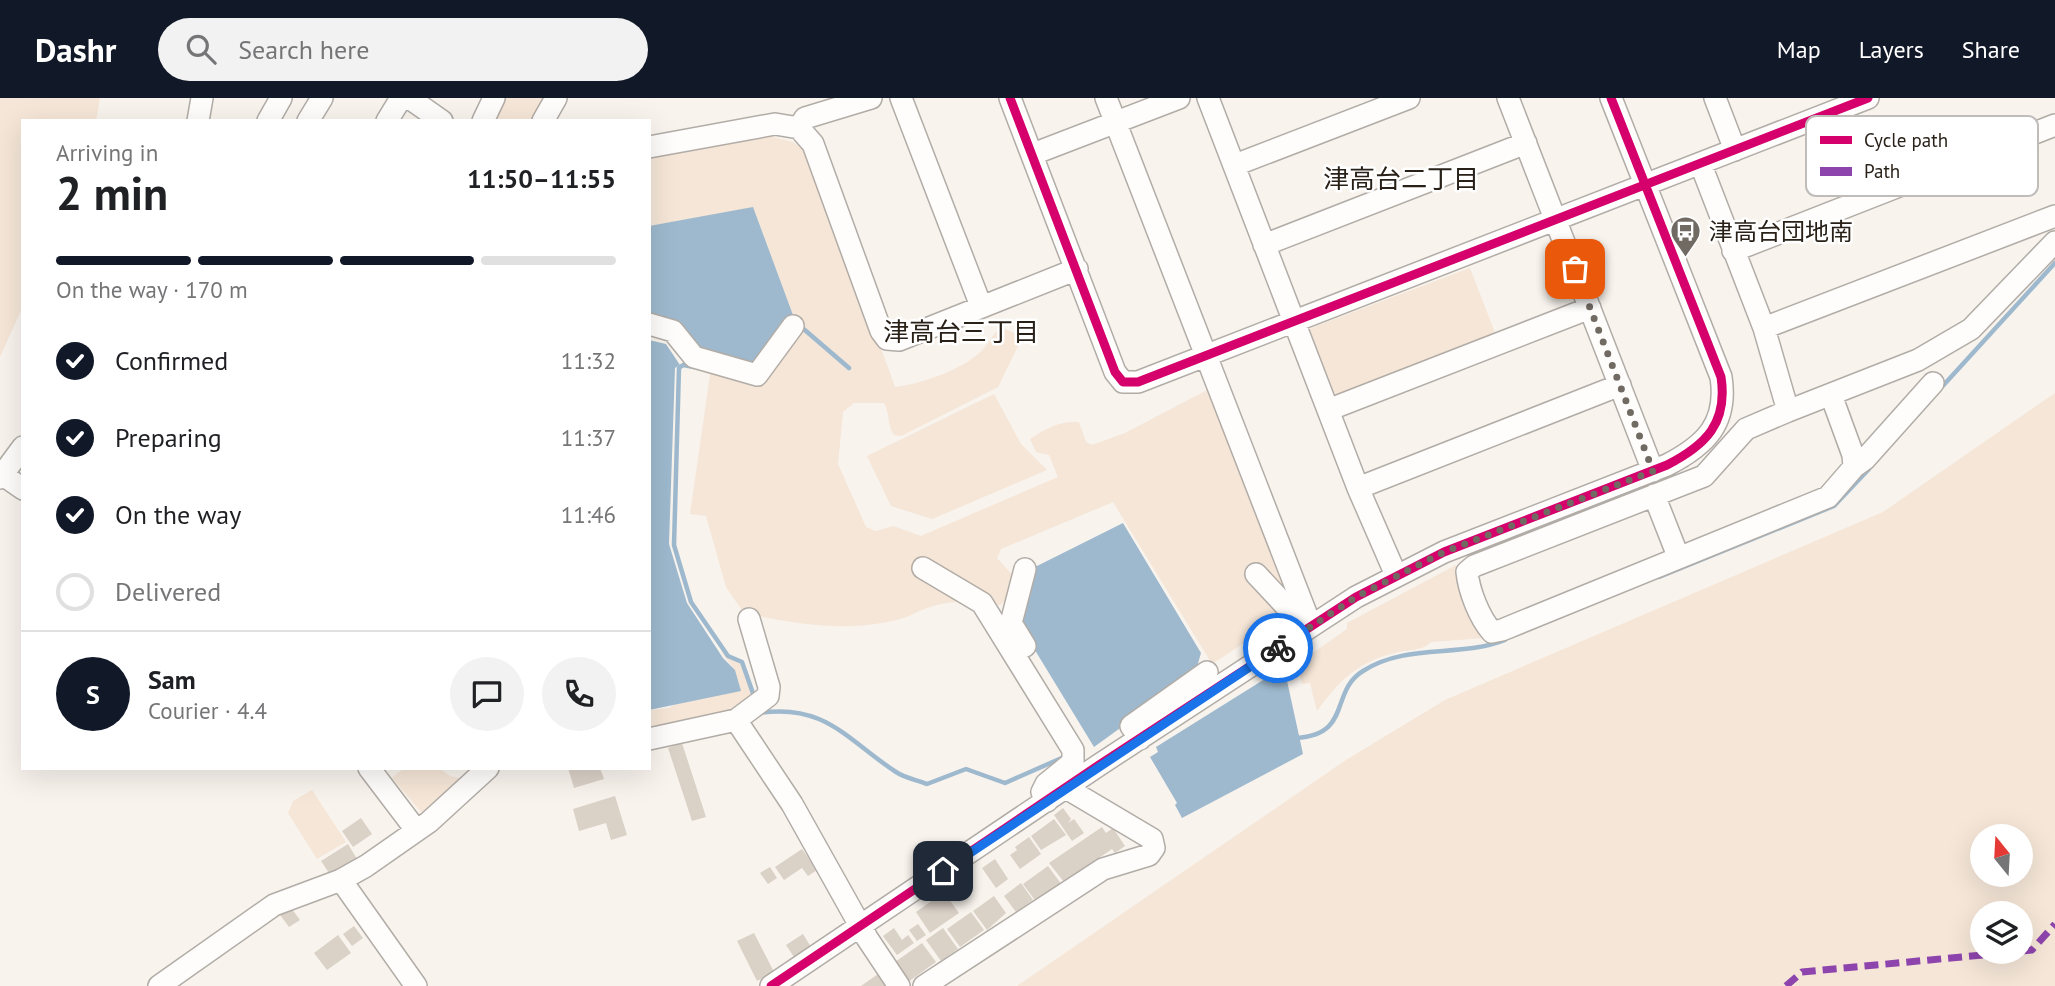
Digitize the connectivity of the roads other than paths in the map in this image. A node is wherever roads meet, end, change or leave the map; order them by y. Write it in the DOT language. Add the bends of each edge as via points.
graph roads {
  1 [pos="202,98"];
  2 [pos="281,98"];
  3 [pos="322,98"];
  4 [pos="401,98"];
  5 [pos="409,98"];
  6 [pos="494,98"];
  7 [pos="556,98"];
  8 [pos="871,98"];
  9 [pos="901,98"];
  10 [pos="1010,98"];
  11 [pos="1106,98"];
  12 [pos="1179,98"];
  13 [pos="1208,98"];
  14 [pos="1409,98"];
  15 [pos="1508,98"];
  16 [pos="1611,98"];
  17 [pos="1715,98"];
  18 [pos="1868,98"];
  19 [pos="802,115"];
  20 [pos="1822,116"];
  21 [pos="198,119"];
  22 [pos="269,119"];
  23 [pos="309,119"];
  24 [pos="388,119"];
  25 [pos="439,119"];
  26 [pos="484,119"];
  27 [pos="544,119"];
  28 [pos="1806,122"];
  29 [pos="1115,123"];
  30 [pos="2055,125"];
  31 [pos="2038,132"];
  32 [pos="1526,143"];
  33 [pos="651,147"];
  34 [pos="1735,150"];
  35 [pos="1033,154"];
  36 [pos="1235,165"];
  37 [pos="1701,165"];
  38 [pos="1645,185"];
  39 [pos="1874,196"];
  40 [pos="2055,216"];
  41 [pos="1556,221"];
  42 [pos="2055,243"];
  43 [pos="1264,245"];
  44 [pos="1733,251"];
  45 [pos="1077,269"];
  46 [pos="981,306"];
  47 [pos="1590,308"];
  48 [pos="1293,321"];
  49 [pos="651,325"];
  50 [pos="793,326"];
  51 [pos="1763,328"];
  52 [pos="1205,355"];
  53 [pos="1933,383"];
  54 [pos="1620,385"];
  55 [pos="1831,395"];
  56 [pos="1328,410"];
  57 [pos="1788,411"];
  58 [pos="21,450"];
  59 [pos="1854,467"];
  60 [pos="1653,471"];
  61 [pos="1,476"];
  62 [pos="21,488"];
  63 [pos="1358,488"];
  64 [pos="1654,495"];
  65 [pos="1678,556"];
  66 [pos="923,568"];
  67 [pos="1025,569"];
  68 [pos="1256,574"];
  69 [pos="1396,575"];
  70 [pos="749,619"];
  71 [pos="1311,626"];
  72 [pos="1207,672"];
  73 [pos="739,724"];
  74 [pos="651,739"];
  75 [pos="1140,739"];
  76 [pos="1099,765"];
  77 [pos="371,770"];
  78 [pos="486,770"];
  79 [pos="1066,788"];
  80 [pos="1047,801"];
  81 [pos="421,827"];
  82 [pos="342,884"];
  83 [pos="860,927"];
  84 [pos="159,986"];
  85 [pos="416,986"];
  86 [pos="772,986"];
  87 [pos="899,986"];
  88 [pos="923,986"];
  1 -- 21 [label="street"];
  2 -- 22 [label="street"];
  3 -- 23 [label="street"];
  4 -- 24 [label="street"];
  5 -- 25 [label="street"];
  6 -- 26 [label="street"];
  7 -- 27 [label="street"];
  8 -- 19 [label="street"];
  9 -- 46 [label="street"];
  10 -- 35 [label="street"];
  11 -- 29 [label="street"];
  12 -- 29 [label="street"];
  13 -- 36 [label="street"];
  14 -- 36 [label="street"];
  15 -- 32 [label="street"];
  16 -- 38 [label="street"];
  17 -- 34 [label="street"];
  18 -- 20 [label="street"];
  19 -- 33 [label="street"];
  19 -- 46 [label="street" via="887,340 899,340"];
  28 -- 34 [label="street"];
  29 -- 35 [label="street"];
  29 -- 52 [label="street"];
  30 -- 31 [label="street"];
  32 -- 41 [label="street"];
  32 -- 43 [label="street"];
  34 -- 37 [label="street"];
  35 -- 45 [label="street"];
  36 -- 43 [label="street"];
  37 -- 38 [label="street"];
  37 -- 44 [label="street"];
  38 -- 41 [label="street"];
  38 -- 60 [label="street" via="1721,376 1724,399 1706,438 1690,453"];
  39 -- 44 [label="street"];
  40 -- 51 [label="street"];
  41 -- 47 [label="street"];
  41 -- 48 [label="street"];
  42 -- 55 [label="street" via="1971,329 1918,360"];
  43 -- 48 [label="street"];
  44 -- 51 [label="street"];
  45 -- 46 [label="street"];
  45 -- 52 [label="street" via="1115,372 1124,382 1138,382"];
  47 -- 54 [label="street"];
  47 -- 56 [label="street"];
  48 -- 52 [label="street"];
  48 -- 56 [label="street"];
  49 -- 50 [label="street" via="673,331 694,357 757,375"];
  51 -- 57 [label="street"];
  52 -- 71 [label="street"];
  53 -- 59 [label="street"];
  54 -- 60 [label="street"];
  54 -- 63 [label="street"];
  55 -- 57 [label="street"];
  55 -- 59 [label="street"];
  56 -- 63 [label="street"];
  57 -- 64 [label="street" via="1746,429 1704,476"];
  58 -- 61 [label="street"];
  59 -- 65 [label="street" via="1828,497"];
  60 -- 69 [label="street" via="1505,527"];
  61 -- 62 [label="street"];
  63 -- 69 [label="street"];
  64 -- 65 [label="street"];
  64 -- 65 [label="street" via="1474,566 1467,572 1468,580 1484,623 1492,632 1502,630"];
  66 -- 80 [label="street" via="982,603 1073,750 1073,762 1045,784 1042,792"];
  67 -- 76 [label="street" via="1012,623"];
  68 -- 71 [label="street" via="1297,618"];
  69 -- 71 [label="street"];
  70 -- 73 [label="street" via="769,687 768,696"];
  71 -- 75 [label="street"];
  72 -- 75 [label="street" via="1131,726"];
  73 -- 74 [label="street"];
  73 -- 83 [label="street" via="792,804"];
  75 -- 76 [label="street"];
  76 -- 79 [label="street"];
  77 -- 81 [label="street"];
  78 -- 81 [label="street"];
  79 -- 80 [label="street"];
  79 -- 88 [label="street" via="1152,839 1154,848 1149,855 1103,869"];
  80 -- 83 [label="street"];
  81 -- 82 [label="street"];
  82 -- 84 [label="street" via="274,905"];
  82 -- 85 [label="street"];
  83 -- 86 [label="street"];
  83 -- 87 [label="street"];
}
